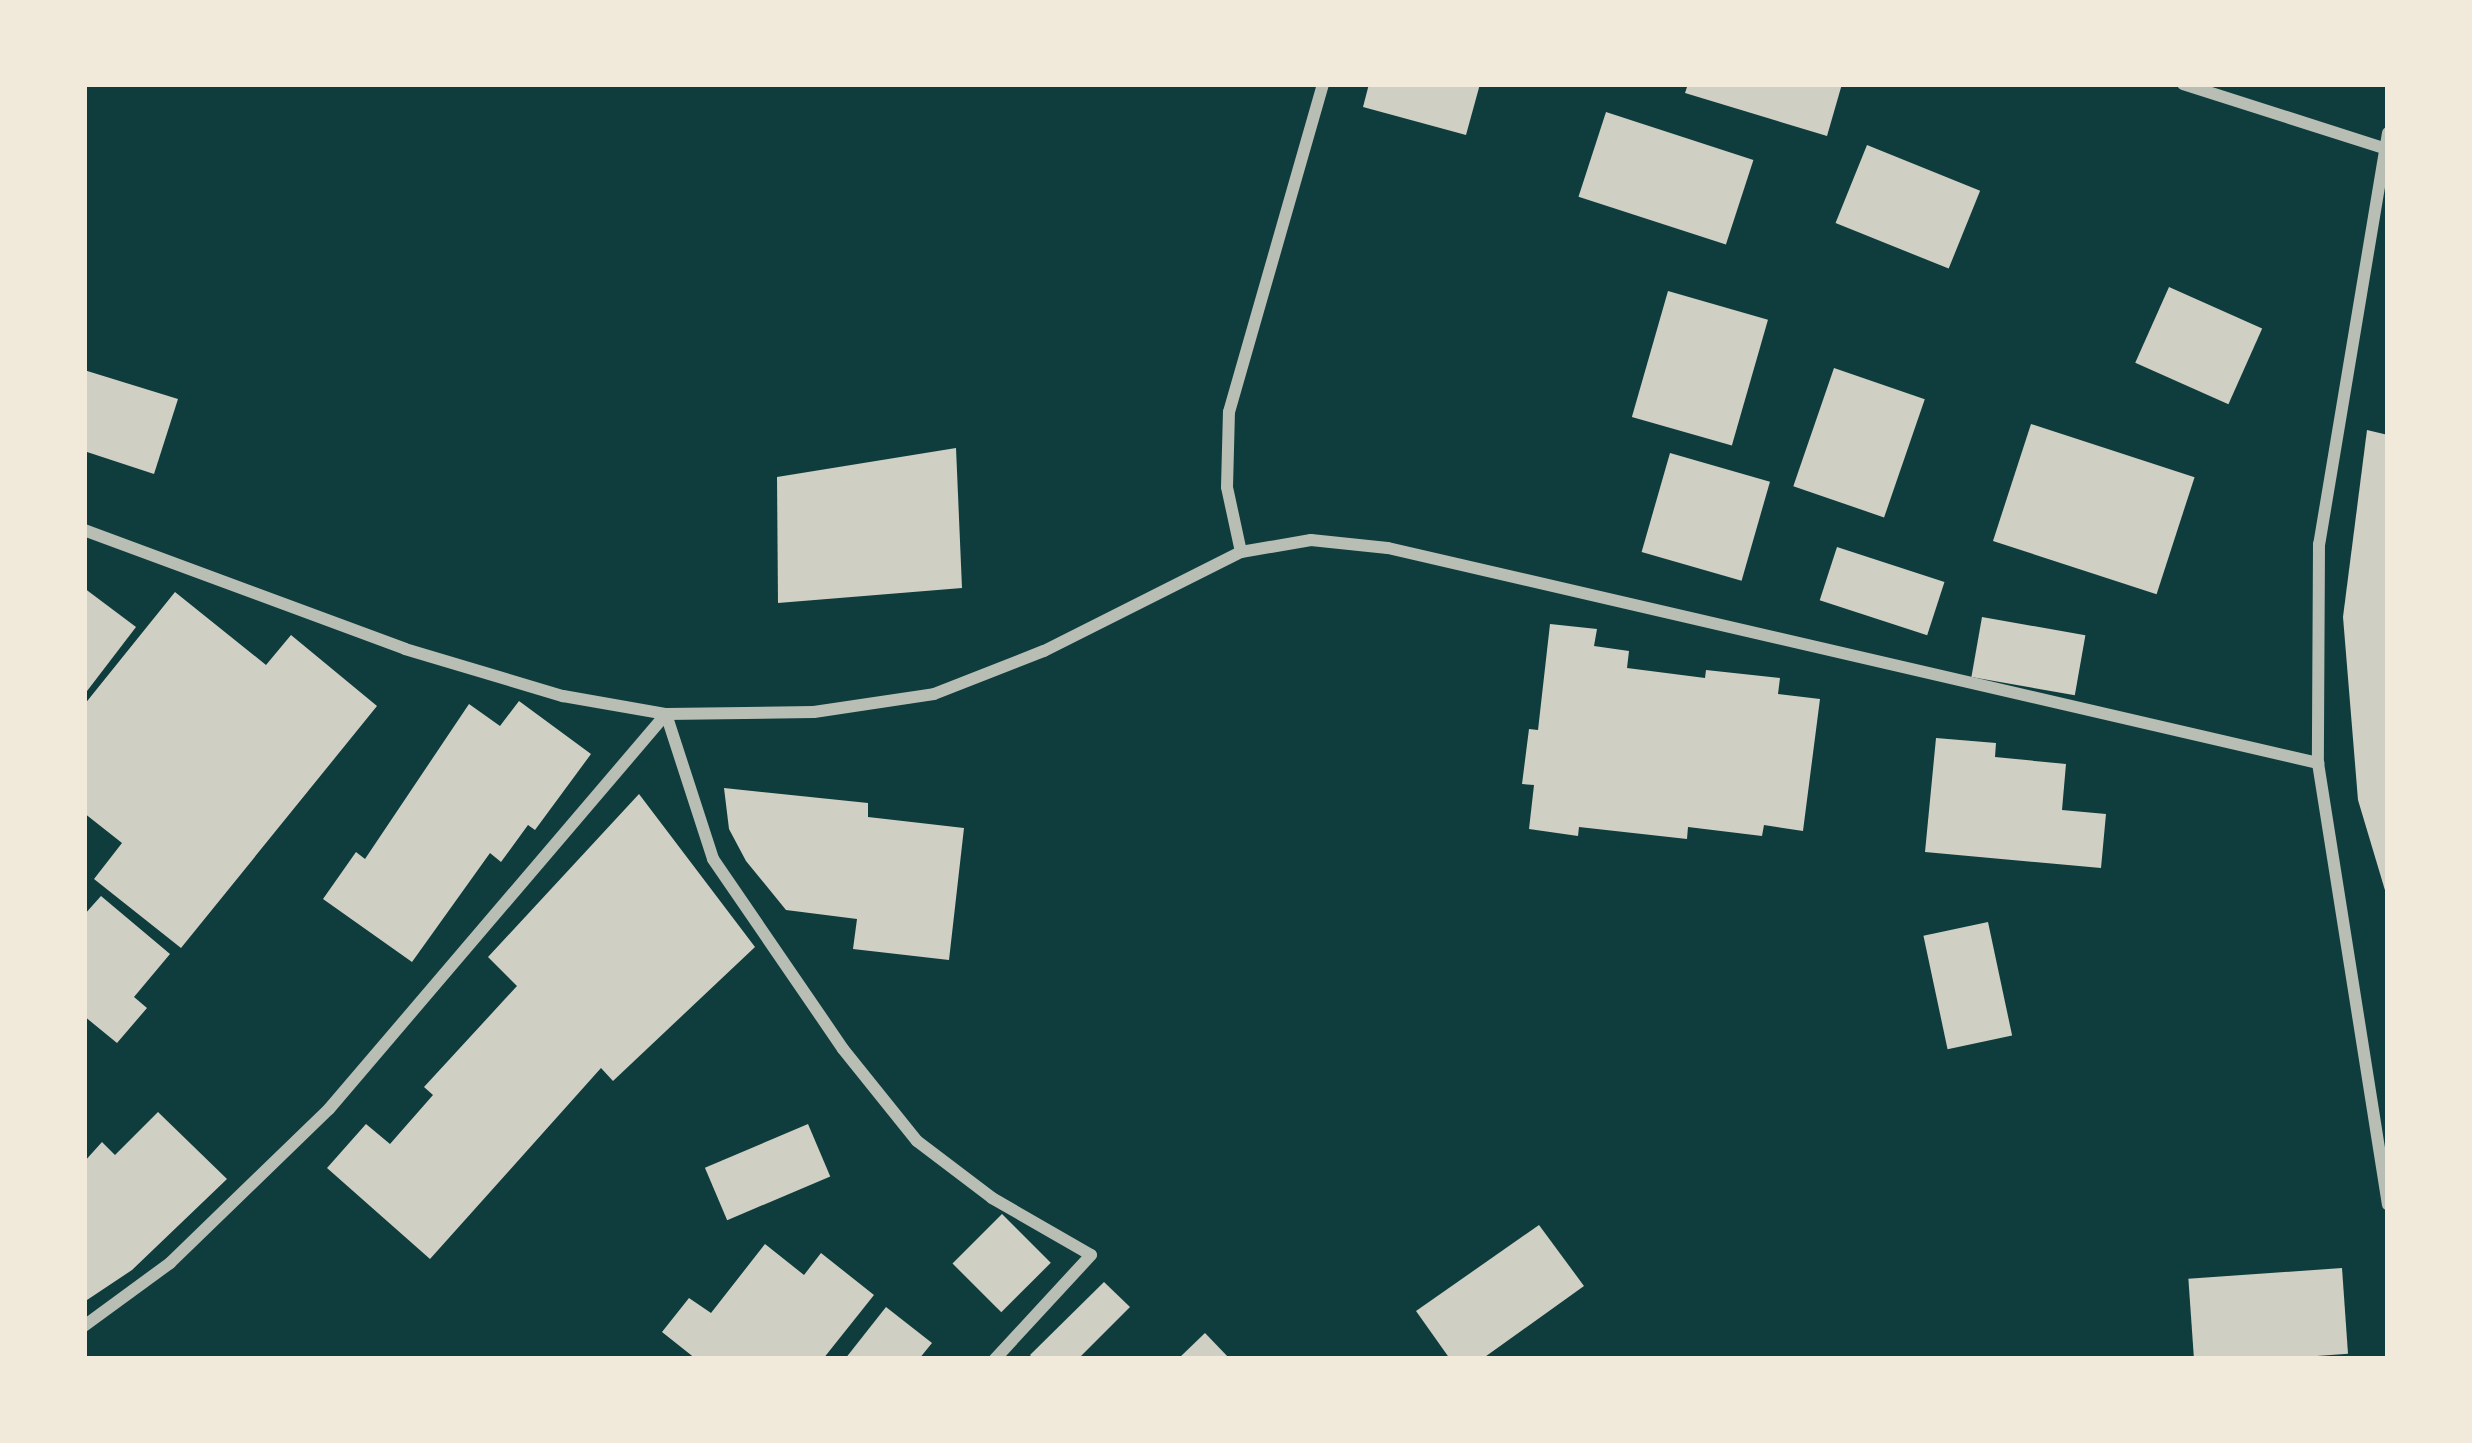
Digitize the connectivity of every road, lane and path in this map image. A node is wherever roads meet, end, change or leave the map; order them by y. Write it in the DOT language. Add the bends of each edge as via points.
graph roads {
  1 [pos="1323,84"];
  2 [pos="2183,84"];
  3 [pos="2388,133"];
  4 [pos="2383,148"];
  5 [pos="84,530"];
  6 [pos="1241,552"];
  7 [pos="666,714"];
  8 [pos="2318,764"];
  9 [pos="2388,1204"];
  10 [pos="84,1326"];
  11 [pos="995,1359"];
  1 -- 6 [label="street" via="1229,412 1227,487"];
  2 -- 4 [label="street"];
  3 -- 4 [label="street"];
  4 -- 8 [label="street" via="2319,544"];
  5 -- 7 [label="street" via="405,649 563,696"];
  6 -- 7 [label="street" via="1044,651 934,694 814,712"];
  6 -- 8 [label="street" via="1311,540 1388,548"];
  7 -- 10 [label="street" via="329,1109 170,1263"];
  7 -- 11 [label="street" via="713,859 843,1049 917,1141 992,1198 1091,1255"];
  8 -- 9 [label="street"];
}
